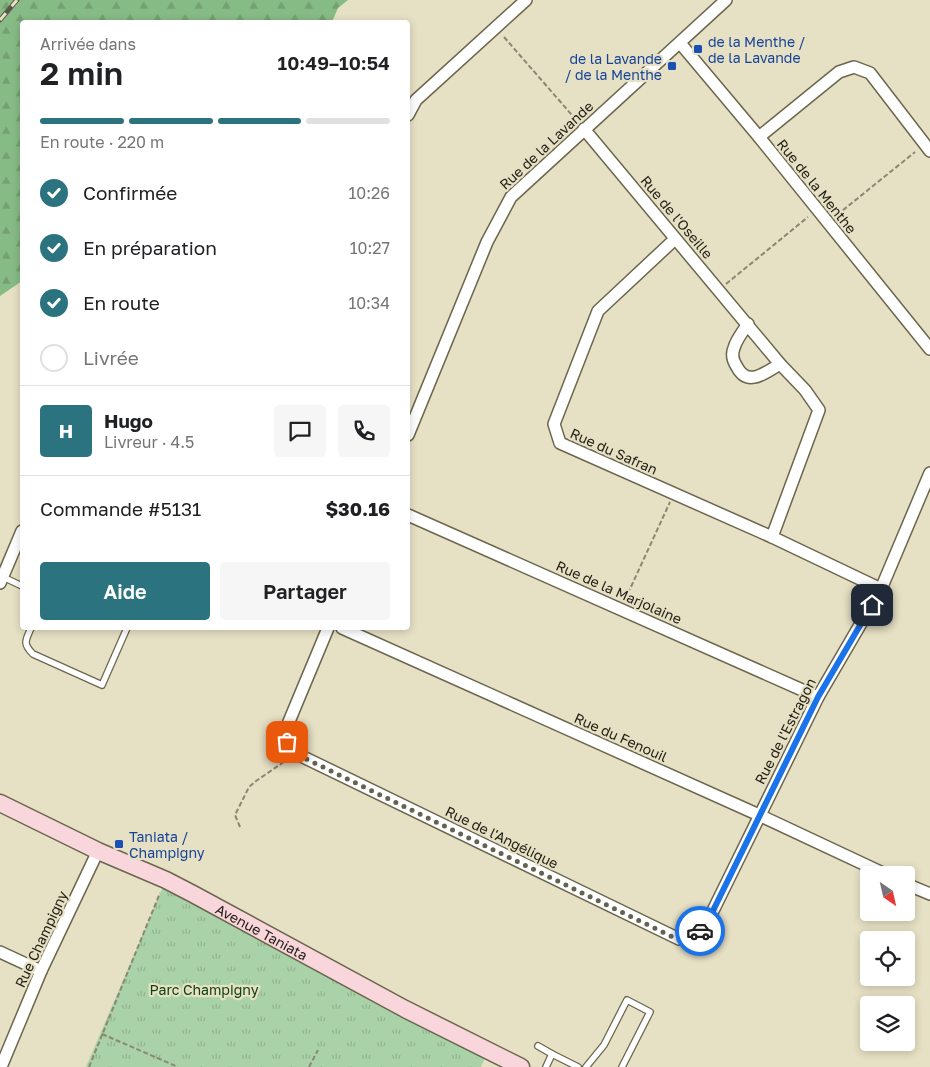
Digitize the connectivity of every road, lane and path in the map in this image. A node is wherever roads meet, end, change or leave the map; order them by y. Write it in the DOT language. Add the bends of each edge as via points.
graph roads {
  1 [pos="526,0"];
  2 [pos="726,0"];
  3 [pos="496,27"];
  4 [pos="680,43"];
  5 [pos="410,111"];
  6 [pos="584,129"];
  7 [pos="759,137"];
  8 [pos="927,148"];
  9 [pos="817,210"];
  10 [pos="828,222"];
  11 [pos="675,239"];
  12 [pos="719,290"];
  13 [pos="748,324"];
  14 [pos="930,349"];
  15 [pos="780,364"];
  16 [pos="410,430"];
  17 [pos="930,473"];
  18 [pos="674,493"];
  19 [pos="410,516"];
  20 [pos="20,536"];
  21 [pos="772,537"];
  22 [pos="1,580"];
  23 [pos="20,585"];
  24 [pos="880,589"];
  25 [pos="619,609"];
  26 [pos="30,630"];
  27 [pos="126,630"];
  28 [pos="327,630"];
  29 [pos="346,630"];
  30 [pos="818,697"];
  31 [pos="296,754"];
  32 [pos="0,803"];
  33 [pos="759,815"];
  34 [pos="240,827"];
  35 [pos="98,851"];
  36 [pos="868,866"];
  37 [pos="166,880"];
  38 [pos="915,888"];
  39 [pos="930,894"];
  40 [pos="0,952"];
  41 [pos="41,971"];
  42 [pos="102,1034"];
  43 [pos="538,1046"];
  44 [pos="318,1050"];
  45 [pos="552,1054"];
  46 [pos="1,1067"];
  47 [pos="89,1067"];
  48 [pos="178,1067"];
  49 [pos="309,1067"];
  50 [pos="521,1067"];
  51 [pos="546,1067"];
  52 [pos="578,1067"];
  53 [pos="586,1067"];
  54 [pos="622,1067"];
  1 -- 3 [label="street"];
  2 -- 4 [label="street, Rue de la Lavande"];
  3 -- 5 [label="street" via="416,100"];
  3 -- 6 [label="path"];
  4 -- 6 [label="street, Rue de la Lavande"];
  4 -- 7 [label="street, Rue de la Menthe"];
  6 -- 11 [label="street, Rue de l'Oseille"];
  6 -- 16 [label="street, Rue de la Lavande" via="511,197 486,242"];
  7 -- 8 [label="street" via="839,72 854,67 870,73"];
  7 -- 9 [label="street, Rue de la Menthe"];
  8 -- 10 [label="path"];
  9 -- 10 [label="street, Rue de la Menthe"];
  9 -- 12 [label="path"];
  10 -- 14 [label="street, Rue de la Menthe"];
  11 -- 12 [label="street, Rue de l'Oseille"];
  11 -- 18 [label="street, Rue du Safran" via="598,311 554,424 560,444"];
  12 -- 13 [label="street, Rue de l'Oseille"];
  13 -- 15 [label="street, Rue de l'Oseille"];
  13 -- 15 [label="street" via="733,349 733,360 739,371 748,378 758,377"];
  15 -- 21 [label="street, Rue de l'Oseille" via="819,410"];
  17 -- 24 [label="street, Rue de l'Estragon"];
  18 -- 21 [label="street, Rue du Safran"];
  18 -- 25 [label="path"];
  19 -- 25 [label="street, Rue de la Marjolaine"];
  20 -- 22 [label="street"];
  21 -- 24 [label="street, Rue du Safran"];
  22 -- 23 [label="lane"];
  24 -- 30 [label="street, Rue de l'Estragon"];
  25 -- 30 [label="street, Rue de la Marjolaine"];
  26 -- 27 [label="lane" via="26,641 33,654 102,685"];
  28 -- 31 [label="street" via="288,724 287,742"];
  29 -- 33 [label="street, Rue du Fenouil"];
  30 -- 33 [label="street, Rue de l'Estragon"];
  31 -- 33 [label="street, Rue de l'Angélique" via="679,940 694,936 705,927"];
  31 -- 34 [label="path" via="249,787 235,815"];
  32 -- 35 [label="main road, Avenue Taniata"];
  33 -- 36 [label="street, Rue du Fenouil"];
  35 -- 37 [label="main road, Avenue Taniata"];
  35 -- 41 [label="street, Rue Champigny"];
  37 -- 42 [label="path"];
  37 -- 50 [label="main road, Avenue Taniata" via="405,1009"];
  38 -- 39 [label="street"];
  40 -- 41 [label="street"];
  41 -- 46 [label="street, Rue Champigny"];
  42 -- 47 [label="path"];
  42 -- 48 [label="path"];
  43 -- 45 [label="lane"];
  44 -- 49 [label="path"];
  45 -- 51 [label="lane"];
  45 -- 52 [label="lane"];
  53 -- 54 [label="lane" via="604,1045 627,1000 650,1012"];
}
